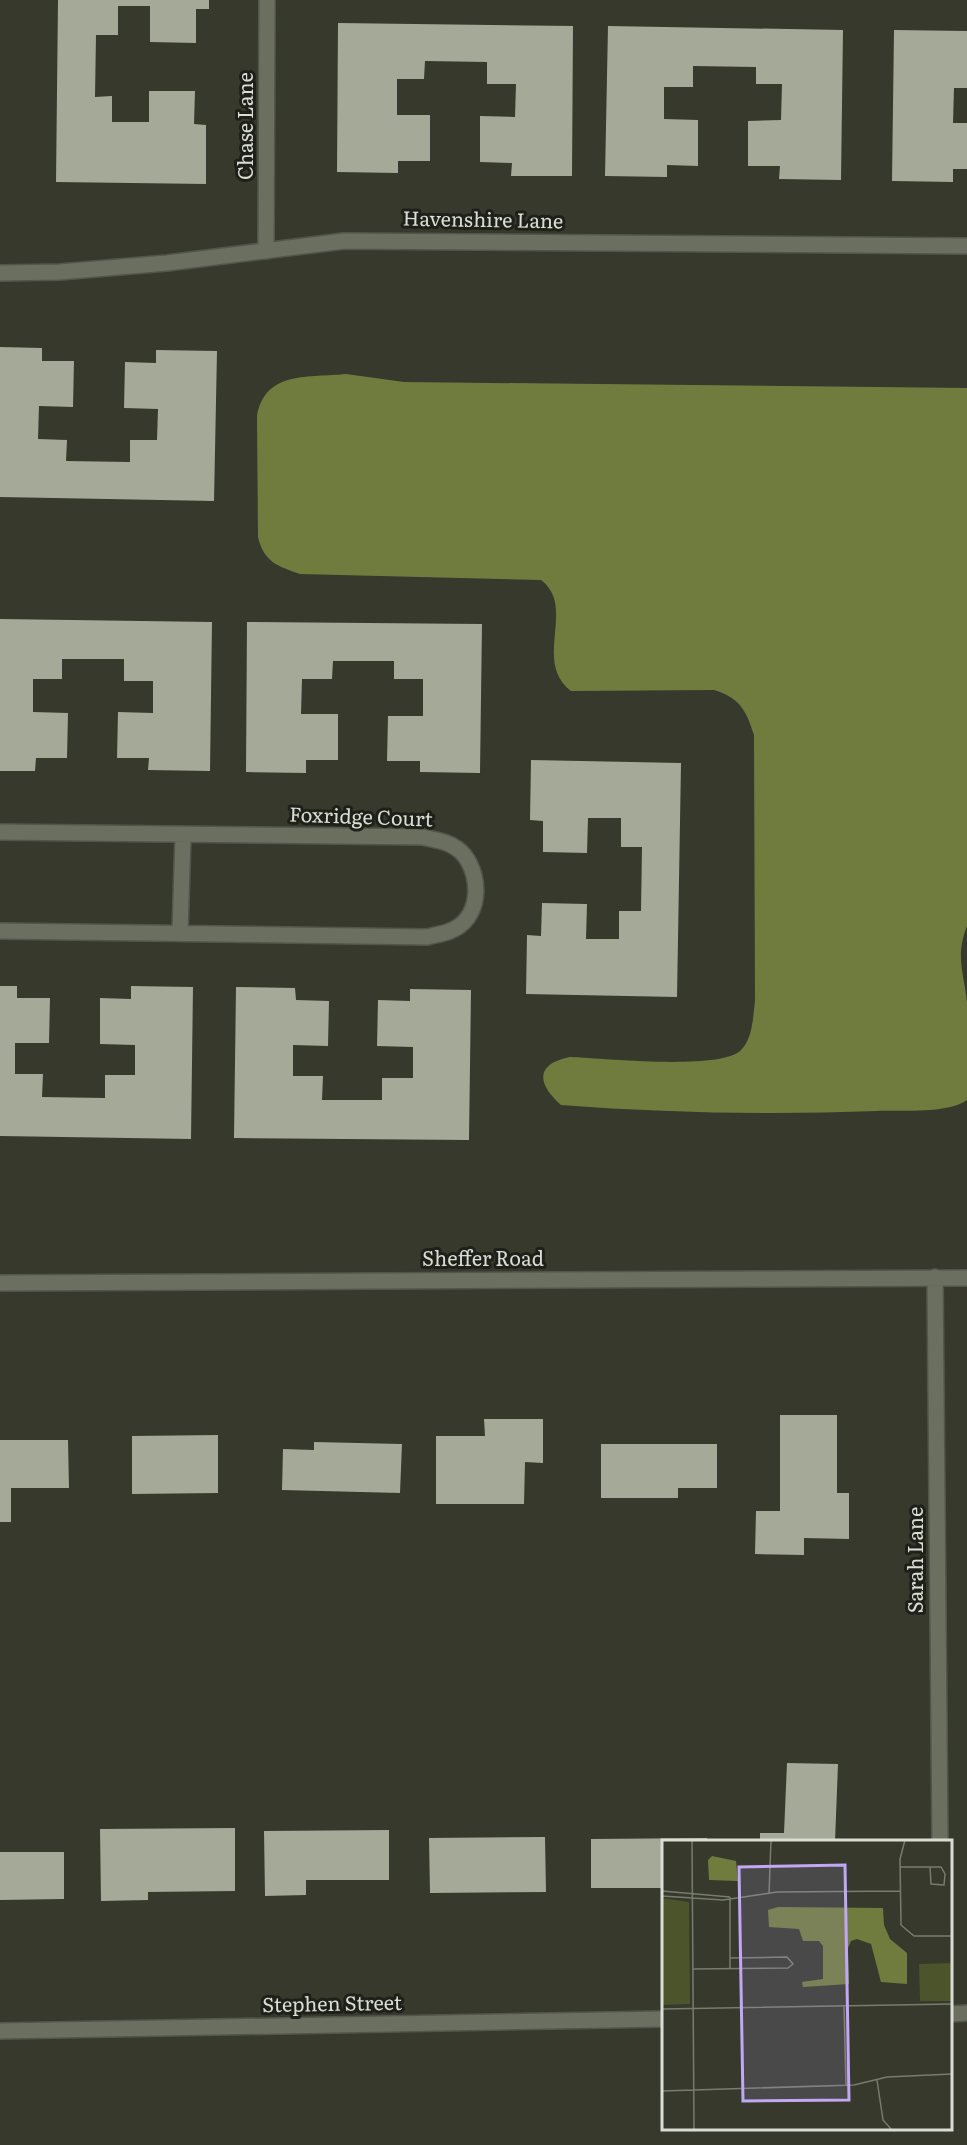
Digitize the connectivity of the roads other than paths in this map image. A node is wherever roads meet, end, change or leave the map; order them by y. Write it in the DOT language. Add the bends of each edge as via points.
graph roads {
  1 [pos="267,0"];
  2 [pos="967,246"];
  3 [pos="266,251"];
  4 [pos="0,273"];
  5 [pos="0,832"];
  6 [pos="183,835"];
  7 [pos="0,931"];
  8 [pos="180,933"];
  9 [pos="935,1277"];
  10 [pos="967,1278"];
  11 [pos="0,1283"];
  12 [pos="939,1840"];
  13 [pos="967,2013"];
  14 [pos="952,2014"];
  15 [pos="662,2019"];
  16 [pos="0,2031"];
  1 -- 3 [label="street, Chase Lane"];
  2 -- 3 [label="street, Havenshire Lane" via="388,240"];
  3 -- 4 [label="street, Havenshire Lane" via="60,272"];
  5 -- 6 [label="street, Foxridge Court"];
  6 -- 8 [label="street"];
  6 -- 8 [label="street, Foxridge Court" via="422,837 444,841 463,854 475,874 477,895 469,917 452,931 427,937"];
  7 -- 8 [label="street, Foxridge Court"];
  9 -- 10 [label="street, Sheffer Road"];
  9 -- 11 [label="street, Sheffer Road"];
  9 -- 12 [label="street, Sarah Lane"];
  13 -- 14 [label="street"];
  15 -- 16 [label="street, Stephen Street"];
}
